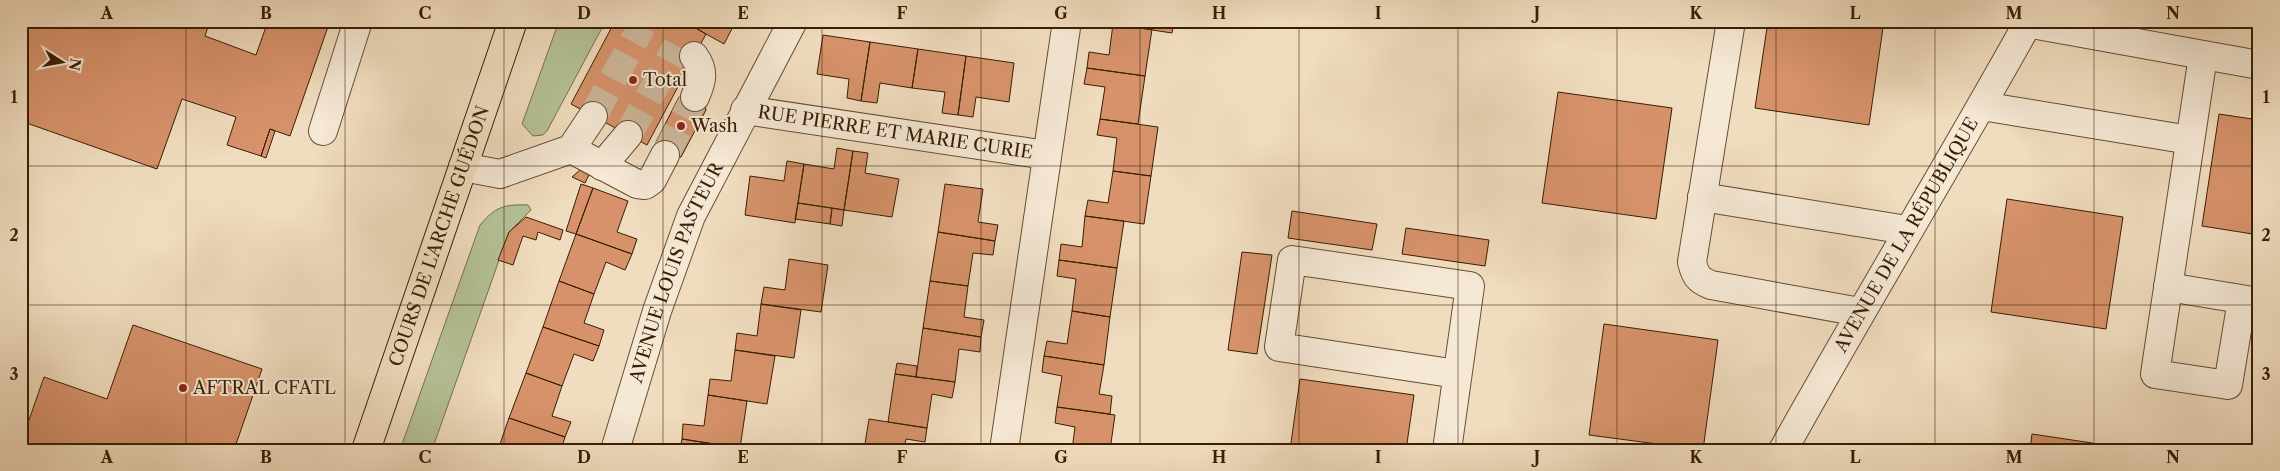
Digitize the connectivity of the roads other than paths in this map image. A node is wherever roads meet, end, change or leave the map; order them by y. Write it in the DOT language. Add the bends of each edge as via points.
graph roads {
  1 [pos="358,21"];
  2 [pos="513,21"];
  3 [pos="793,21"];
  4 [pos="1067,21"];
  5 [pos="1731,21"];
  6 [pos="2028,22"];
  7 [pos="694,56"];
  8 [pos="2203,56"];
  9 [pos="2259,65"];
  10 [pos="695,97"];
  11 [pos="1982,106"];
  12 [pos="745,110"];
  13 [pos="593,116"];
  14 [pos="323,131"];
  15 [pos="628,135"];
  16 [pos="2190,140"];
  17 [pos="571,149"];
  18 [pos="665,155"];
  19 [pos="1046,155"];
  20 [pos="602,166"];
  21 [pos="463,167"];
  22 [pos="1702,197"];
  23 [pos="1907,230"];
  24 [pos="2168,287"];
  25 [pos="2250,301"];
  26 [pos="1860,312"];
  27 [pos="1457,374"];
  28 [pos="366,450"];
  29 [pos="615,450"];
  30 [pos="1004,450"];
  31 [pos="1447,450"];
  32 [pos="1783,450"];
  1 -- 14 [label="street"];
  2 -- 21 [label="main road, COURS DE L'ARCHE GUÉDON"];
  3 -- 12 [label="street, AVENUE LOUIS PASTEUR"];
  4 -- 19 [label="street, RUE PIERRE ET MARIE CURIE"];
  5 -- 22 [label="street"];
  6 -- 8 [label="street"];
  6 -- 11 [label="street, AVENUE DE LA RÉPUBLIQUE"];
  7 -- 10 [label="street" via="699,62 703,80"];
  8 -- 9 [label="street"];
  8 -- 16 [label="street"];
  11 -- 16 [label="street"];
  11 -- 23 [label="street, AVENUE DE LA RÉPUBLIQUE"];
  12 -- 19 [label="street, RUE PIERRE ET MARIE CURIE"];
  12 -- 29 [label="street, AVENUE LOUIS PASTEUR" via="691,216"];
  13 -- 17 [label="street"];
  15 -- 20 [label="street"];
  16 -- 24 [label="street"];
  17 -- 20 [label="street"];
  17 -- 21 [label="street" via="500,174"];
  18 -- 20 [label="street" via="652,180 645,185"];
  19 -- 30 [label="street, RUE PIERRE ET MARIE CURIE"];
  21 -- 28 [label="main road, COURS DE L'ARCHE GUÉDON"];
  22 -- 23 [label="street"];
  22 -- 26 [label="street" via="1692,262 1694,275 1701,282"];
  23 -- 26 [label="street, AVENUE DE LA RÉPUBLIQUE"];
  24 -- 25 [label="street"];
  24 -- 25 [label="street" via="2155,374 2228,385"];
  26 -- 32 [label="street, AVENUE DE LA RÉPUBLIQUE"];
  27 -- 27 [label="street" via="1470,286 1292,260 1279,347"];
  27 -- 31 [label="street"];
}
